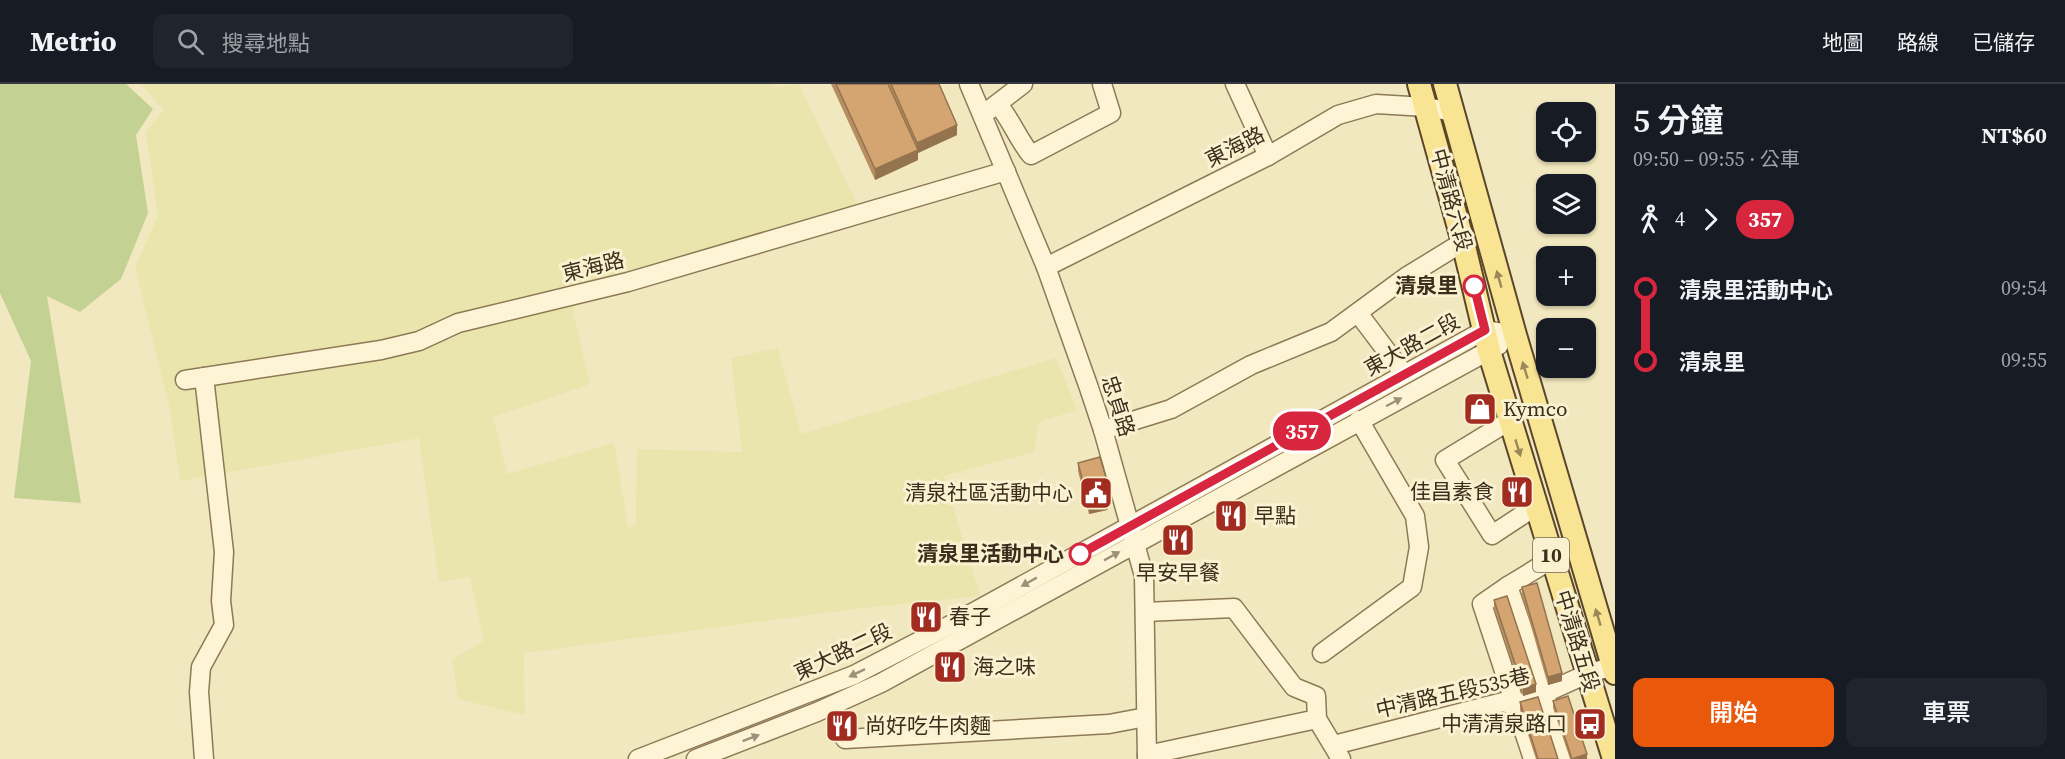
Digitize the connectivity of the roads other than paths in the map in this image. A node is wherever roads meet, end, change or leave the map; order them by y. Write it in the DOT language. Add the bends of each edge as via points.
graph roads {
  1 [pos="969,84"];
  2 [pos="1023,84"];
  3 [pos="1102,84"];
  4 [pos="1235,84"];
  5 [pos="1419,84"];
  6 [pos="1445,84"];
  7 [pos="998,104"];
  8 [pos="1426,107"];
  9 [pos="1453,112"];
  10 [pos="982,114"];
  11 [pos="1268,156"];
  12 [pos="1006,171"];
  13 [pos="1462,242"];
  14 [pos="1046,267"];
  15 [pos="1358,313"];
  16 [pos="1515,335"];
  17 [pos="1487,341"];
  18 [pos="1404,374"];
  19 [pos="204,377"];
  20 [pos="185,380"];
  21 [pos="1359,420"];
  22 [pos="1509,421"];
  23 [pos="1103,430"];
  24 [pos="1536,506"];
  25 [pos="1132,535"];
  26 [pos="1552,559"];
  27 [pos="1508,586"];
  28 [pos="1145,612"];
  29 [pos="1322,653"];
  30 [pos="1614,670"];
  31 [pos="1587,674"];
  32 [pos="1545,694"];
  33 [pos="1515,706"];
  34 [pos="1146,717"];
  35 [pos="1317,718"];
  36 [pos="692,739"];
  37 [pos="845,739"];
  38 [pos="1338,752"];
  39 [pos="705,757"];
  40 [pos="1147,757"];
  41 [pos="204,759"];
  42 [pos="638,759"];
  43 [pos="1533,759"];
  44 [pos="1562,759"];
  45 [pos="1614,759"];
  1 -- 10 [label="street, 忠貞路"];
  2 -- 7 [label="street"];
  3 -- 7 [label="street" via="1111,113 1031,155"];
  4 -- 11 [label="street"];
  5 -- 8 [label="main road, 中清路六段 / 10"];
  6 -- 9 [label="main road, 中清路六段 / 10"];
  7 -- 10 [label="street"];
  8 -- 9 [label="street, 東海路"];
  8 -- 11 [label="street, 東海路" via="1376,104 1338,115"];
  8 -- 13 [label="main road, 中清路六段 / 10"];
  16 -- 9 [label="main road, 中清路六段 / 10, one-way"];
  10 -- 12 [label="street, 忠貞路"];
  11 -- 14 [label="street, 東海路"];
  12 -- 14 [label="street, 忠貞路"];
  12 -- 19 [label="street, 東海路" via="628,282 458,322 419,341"];
  13 -- 15 [label="street"];
  13 -- 17 [label="main road, 中清路六段 / 10"];
  14 -- 23 [label="street, 忠貞路"];
  15 -- 18 [label="street"];
  15 -- 23 [label="street" via="1331,332 1251,365 1171,409"];
  16 -- 17 [label="street, 東大路二段"];
  30 -- 16 [label="main road, 中清路五段 / 10, one-way"];
  17 -- 18 [label="street, 東大路二段"];
  21 -- 17 [label="street, 東大路二段, one-way"];
  17 -- 22 [label="main road, 中清路五段 / 10"];
  18 -- 25 [label="street, 東大路二段"];
  19 -- 20 [label="street, 東海路"];
  19 -- 41 [label="street" via="224,552 224,625 201,667"];
  21 -- 25 [label="street, 東大路二段"];
  21 -- 29 [label="street" via="1415,516 1419,547 1412,587"];
  22 -- 24 [label="main road, 中清路五段 / 10, one-way"];
  22 -- 24 [label="street" via="1444,460 1492,535"];
  23 -- 25 [label="street, 忠貞路"];
  24 -- 26 [label="main road, 中清路五段 / 10"];
  25 -- 28 [label="street, 忠貞路" via="1144,576"];
  25 -- 36 [label="street, 東大路二段, one-way" via="855,675"];
  39 -- 25 [label="street, 東大路二段, one-way" via="881,683"];
  26 -- 27 [label="street"];
  26 -- 31 [label="main road, 中清路五段 / 10"];
  27 -- 32 [label="street"];
  27 -- 33 [label="street" via="1482,604"];
  28 -- 34 [label="street, 忠貞路"];
  28 -- 35 [label="street" via="1234,608 1294,687 1316,696"];
  30 -- 31 [label="street, 中清路五段535巷"];
  31 -- 32 [label="street, 中清路五段535巷"];
  31 -- 45 [label="main road, 中清路五段 / 10"];
  32 -- 33 [label="street, 中清路五段535巷"];
  32 -- 44 [label="street"];
  33 -- 38 [label="street, 中清路五段535巷" via="1503,702"];
  33 -- 43 [label="street"];
  34 -- 37 [label="street" via="1109,724"];
  34 -- 40 [label="street, 忠貞路"];
  35 -- 38 [label="street"];
  35 -- 40 [label="street"];
  36 -- 39 [label="street"];
  36 -- 42 [label="street, 東大路二段"];
}
